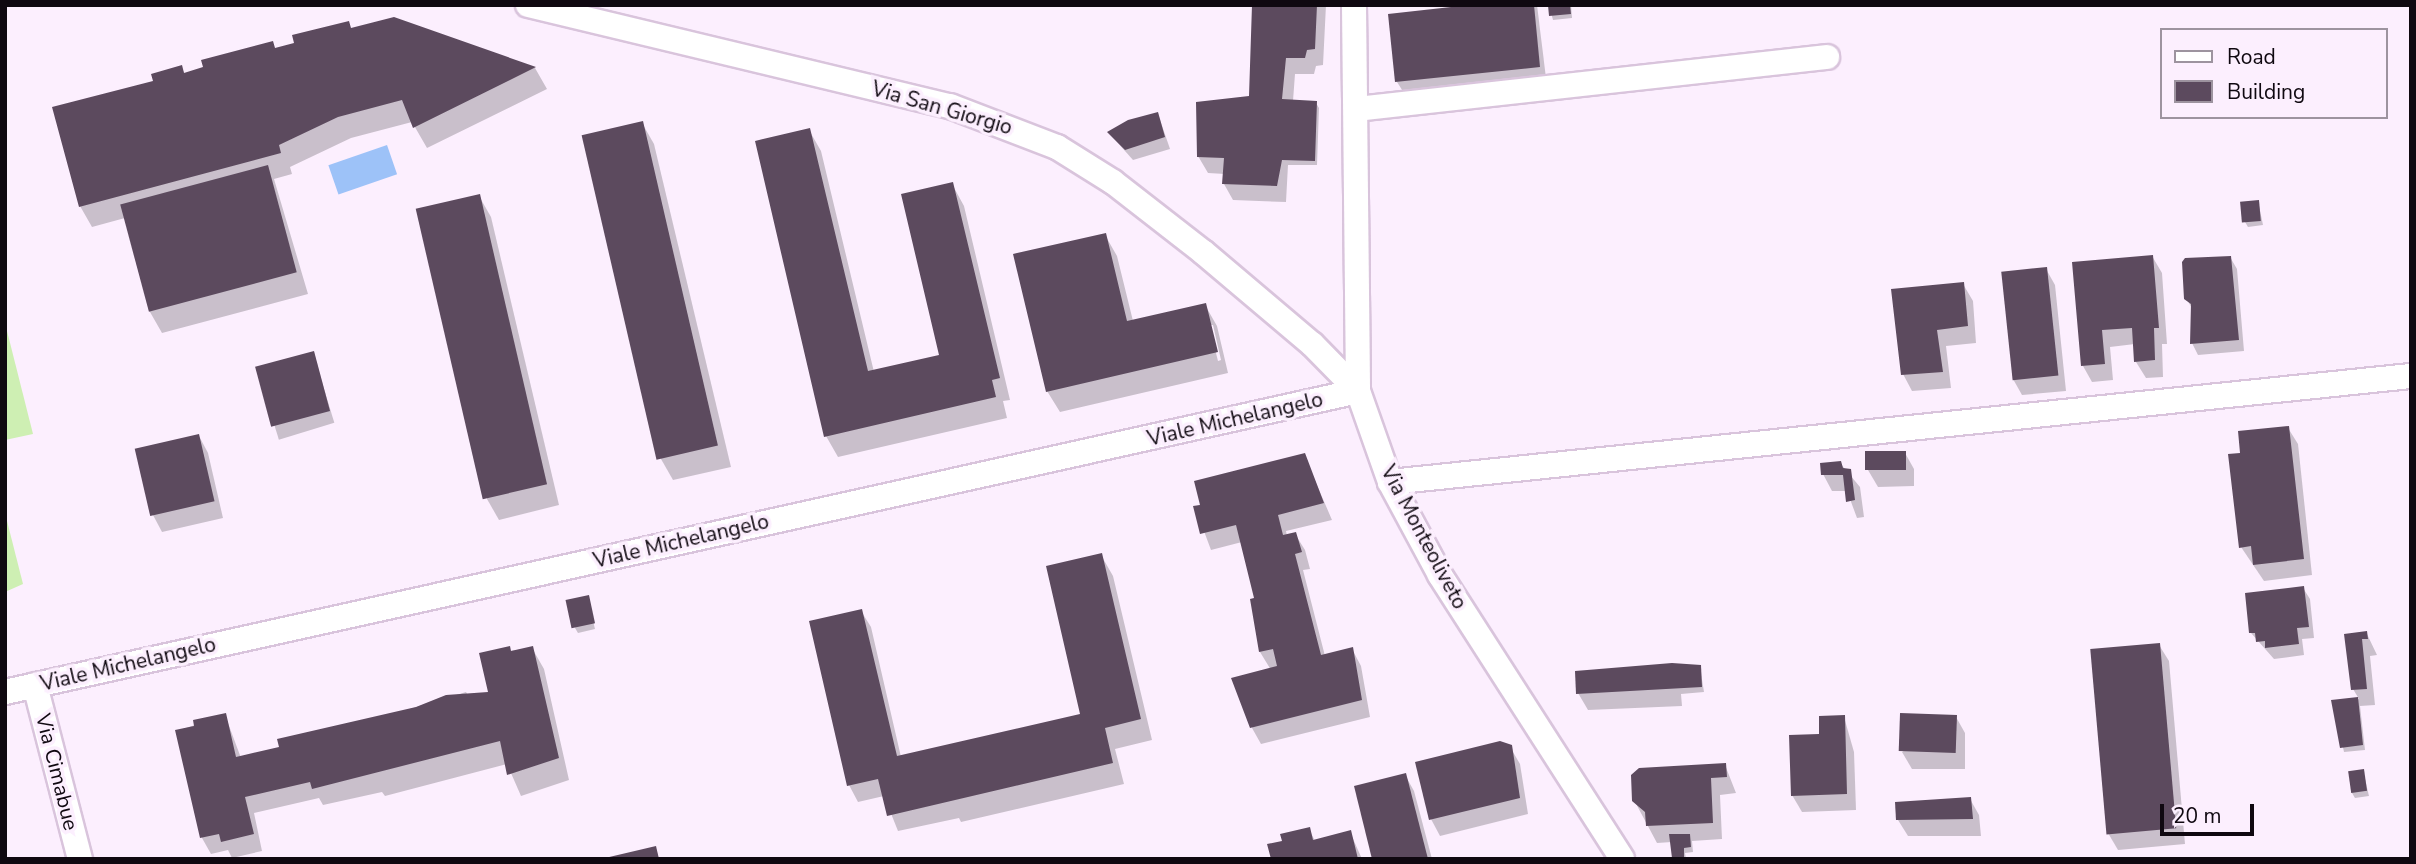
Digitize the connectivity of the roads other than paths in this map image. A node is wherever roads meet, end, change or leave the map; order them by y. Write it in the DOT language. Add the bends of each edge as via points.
graph roads {
  1 [pos="528,5"];
  2 [pos="1354,5"];
  3 [pos="1827,57"];
  4 [pos="1356,109"];
  5 [pos="2411,376"];
  6 [pos="1358,391"];
  7 [pos="1390,482"];
  8 [pos="35,685"];
  9 [pos="5,692"];
  10 [pos="80,859"];
  11 [pos="1622,859"];
  1 -- 6 [label="street, Via San Giorgio" via="950,106 1057,147 1203,252 1312,344"];
  2 -- 4 [label="street, Via Monteoliveto"];
  3 -- 4 [label="street"];
  4 -- 6 [label="street, Via Monteoliveto"];
  5 -- 7 [label="street"];
  6 -- 7 [label="street, Via Monteoliveto"];
  6 -- 8 [label="street, Viale Michelangelo"];
  7 -- 11 [label="street, Via Monteoliveto" via="1440,575"];
  8 -- 9 [label="street, Viale Michelangelo"];
  8 -- 10 [label="street, Via Cimabue"];
}
